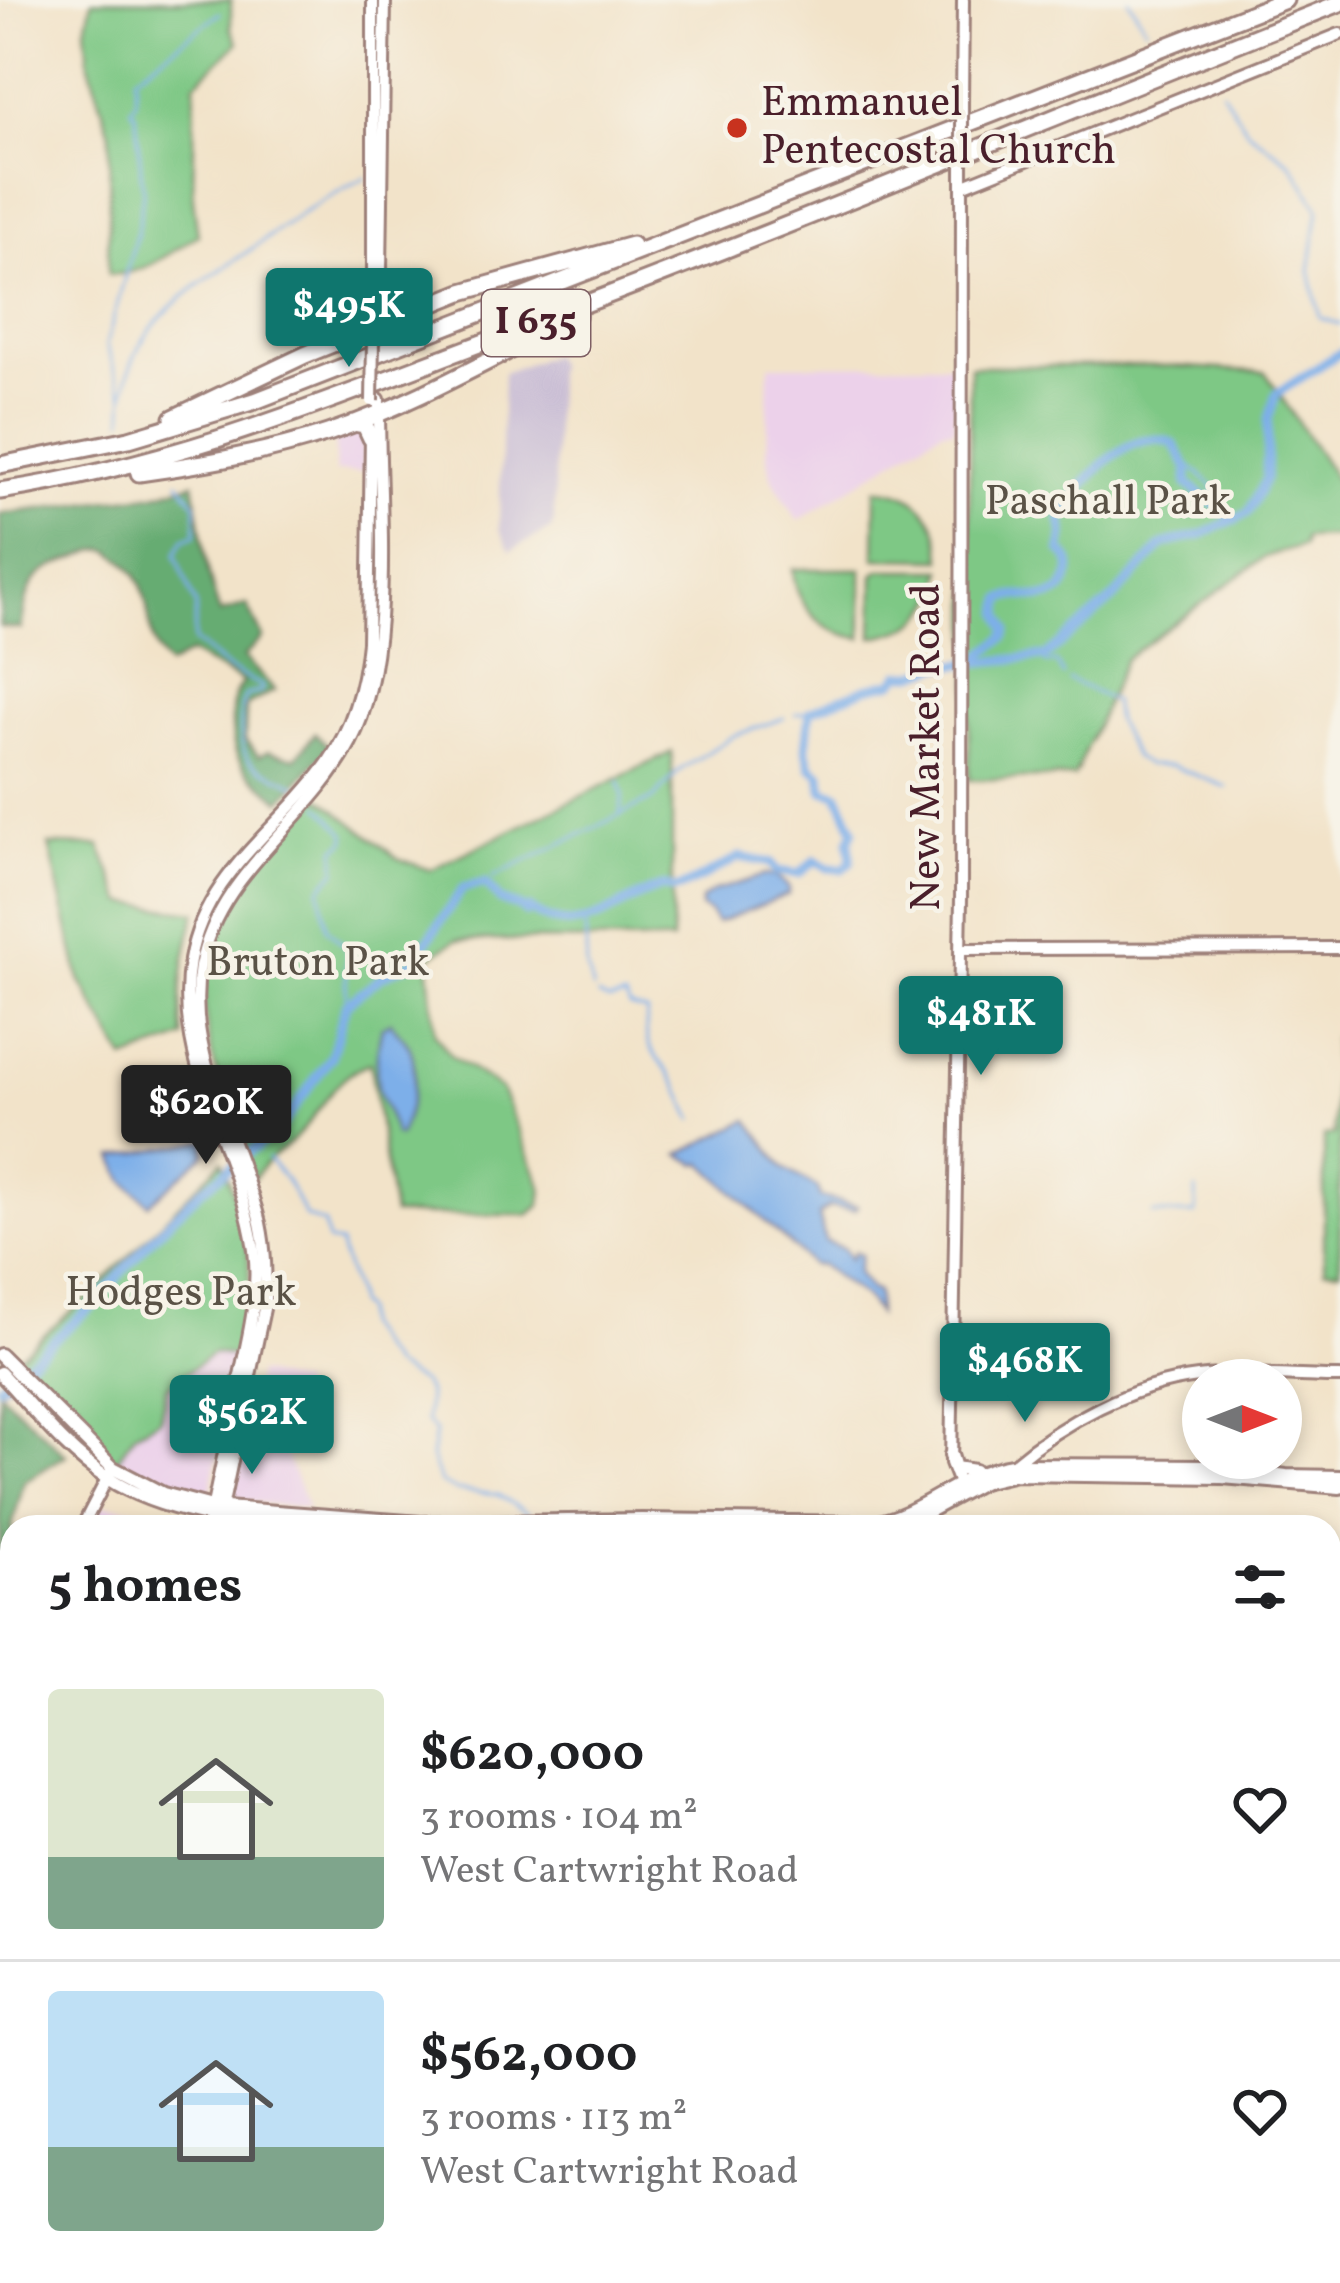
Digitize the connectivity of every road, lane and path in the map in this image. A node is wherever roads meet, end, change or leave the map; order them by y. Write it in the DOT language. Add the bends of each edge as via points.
graph roads {
  1 [pos="373,0"];
  2 [pos="385,0"];
  3 [pos="963,0"];
  4 [pos="1285,0"];
  5 [pos="1340,3"];
  6 [pos="1340,34"];
  7 [pos="962,182"];
  8 [pos="693,229"];
  9 [pos="686,266"];
  10 [pos="377,332"];
  11 [pos="376,407"];
  12 [pos="354,423"];
  13 [pos="371,437"];
  14 [pos="45,456"];
  15 [pos="375,460"];
  16 [pos="0,465"];
  17 [pos="101,473"];
  18 [pos="0,491"];
  19 [pos="216,904"];
  20 [pos="1340,948"];
  21 [pos="960,949"];
  22 [pos="210,1070"];
  23 [pos="205,1092"];
  24 [pos="222,1119"];
  25 [pos="0,1355"];
  26 [pos="0,1373"];
  27 [pos="1340,1377"];
  28 [pos="32,1398"];
  29 [pos="951,1455"];
  30 [pos="1032,1457"];
  31 [pos="1110,1470"];
  32 [pos="110,1473"];
  33 [pos="985,1476"];
  34 [pos="1340,1477"];
  35 [pos="960,1487"];
  36 [pos="1340,1487"];
  37 [pos="88,1515"];
  38 [pos="211,1515"];
  39 [pos="215,1515"];
  40 [pos="909,1515"];
  1 -- 10 [label="street"];
  2 -- 10 [label="street"];
  3 -- 7 [label="street, New Market Road, bridge"];
  4 -- 8 [label="highway, I 635"];
  5 -- 9 [label="highway, I 635"];
  6 -- 7 [label="street"];
  7 -- 21 [label="street, New Market Road"];
  8 -- 10 [label="highway" via="488,284"];
  8 -- 14 [label="highway, I 635" via="255,401"];
  9 -- 11 [label="highway"];
  9 -- 17 [label="highway, I 635" via="257,429"];
  10 -- 11 [label="street, bridge"];
  10 -- 14 [label="highway" via="305,355 170,420"];
  11 -- 12 [label="highway"];
  11 -- 13 [label="street"];
  11 -- 15 [label="street"];
  12 -- 13 [label="highway"];
  12 -- 17 [label="highway" via="215,460"];
  13 -- 15 [label="street"];
  14 -- 16 [label="highway, I 635"];
  15 -- 19 [label="street" via="362,688 327,764 234,866"];
  17 -- 18 [label="highway, I 635"];
  19 -- 22 [label="street" via="197,994"];
  19 -- 23 [label="street" via="192,950 186,991"];
  20 -- 21 [label="street"];
  21 -- 29 [label="street, New Market Road"];
  22 -- 23 [label="street"];
  22 -- 24 [label="street"];
  23 -- 24 [label="street"];
  24 -- 39 [label="street" via="264,1245 260,1304"];
  25 -- 28 [label="main road"];
  26 -- 28 [label="main road"];
  27 -- 30 [label="street" via="1178,1381 1113,1402"];
  28 -- 32 [label="main road"];
  29 -- 33 [label="main road" via="958,1469"];
  29 -- 35 [label="street, New Market Road"];
  30 -- 31 [label="main road"];
  30 -- 33 [label="main road"];
  31 -- 33 [label="main road"];
  31 -- 34 [label="main road" via="1214,1466"];
  31 -- 36 [label="main road"];
  32 -- 37 [label="street"];
  32 -- 38 [label="main road"];
  33 -- 35 [label="main road"];
  35 -- 40 [label="main road"];
}
